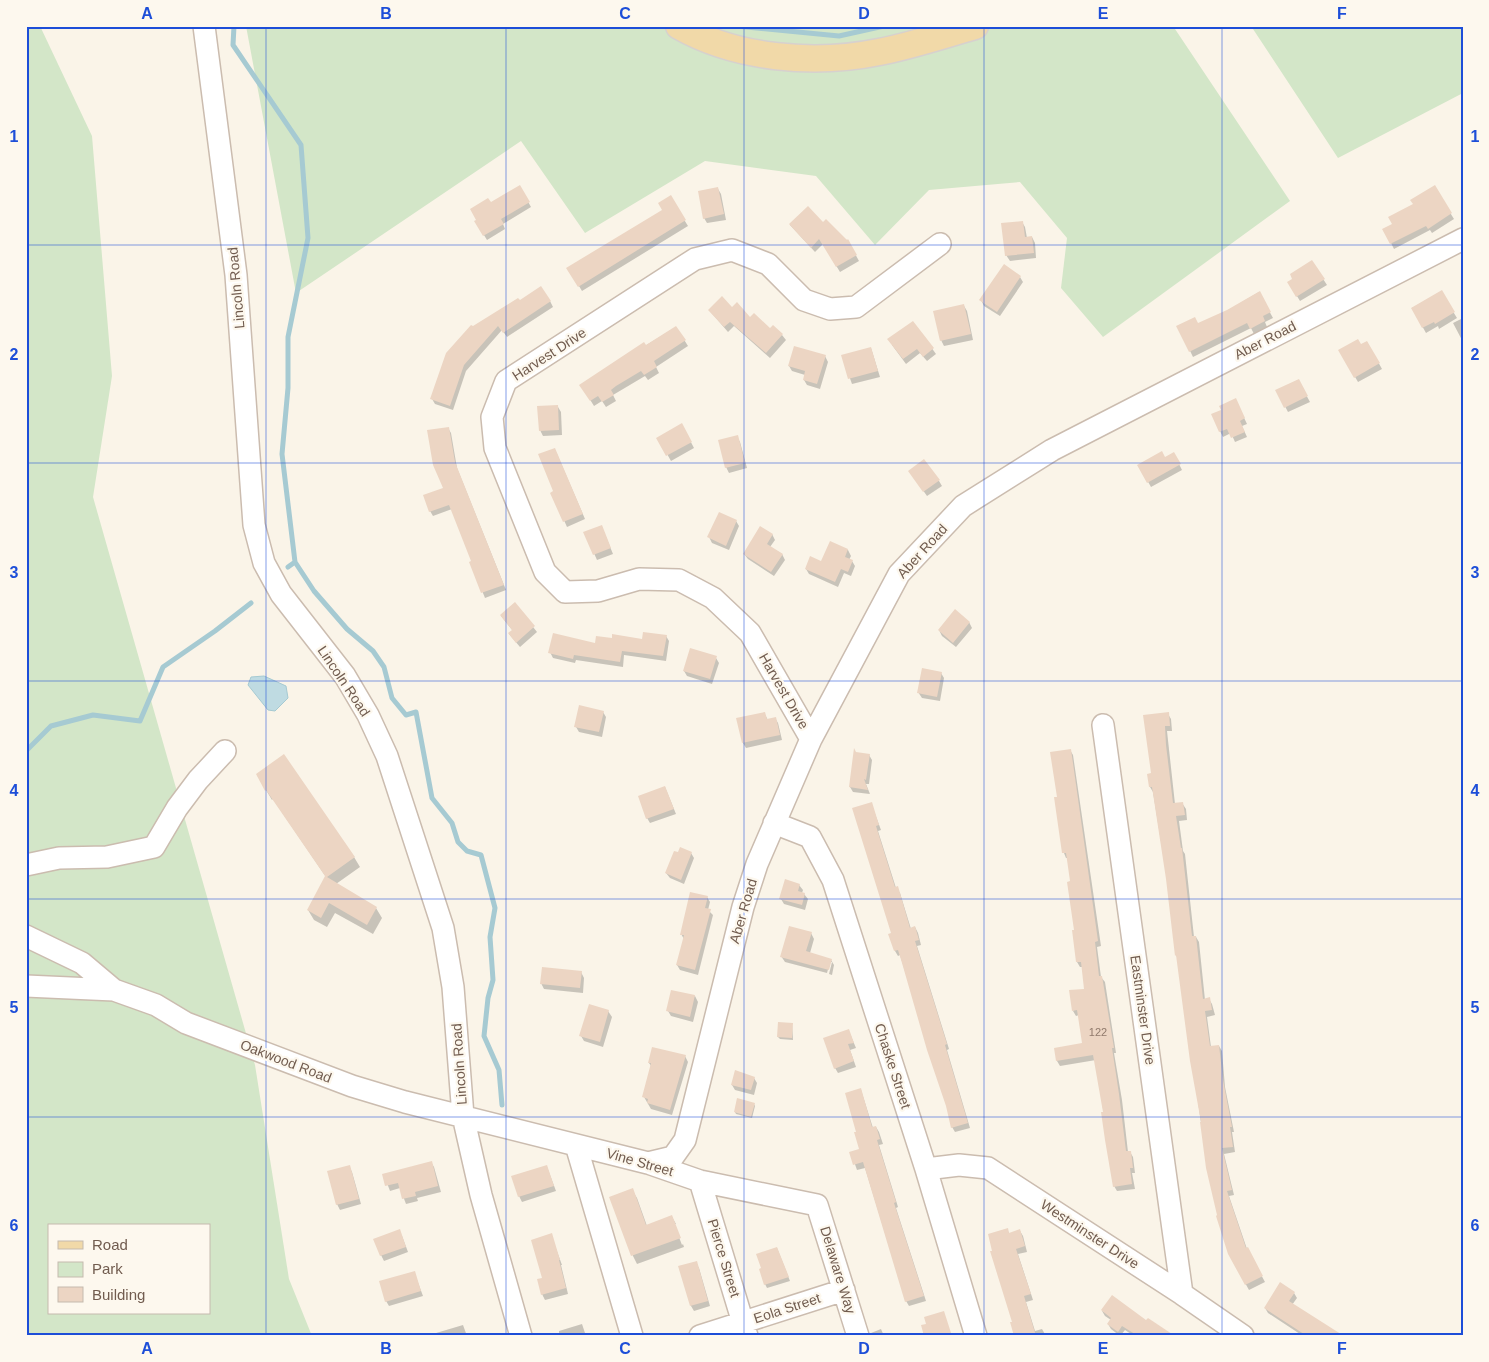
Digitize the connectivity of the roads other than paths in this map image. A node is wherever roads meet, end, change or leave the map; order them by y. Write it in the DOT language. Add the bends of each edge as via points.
graph roads {
  1 [pos="204,26"];
  2 [pos="679,26"];
  3 [pos="974,26"];
  4 [pos="1463,238"];
  5 [pos="940,244"];
  6 [pos="1103,725"];
  7 [pos="811,739"];
  8 [pos="225,751"];
  9 [pos="774,823"];
  10 [pos="26,865"];
  11 [pos="26,936"];
  12 [pos="26,986"];
  13 [pos="114,990"];
  14 [pos="463,1116"];
  15 [pos="576,1144"];
  16 [pos="648,1163"];
  17 [pos="926,1169"];
  18 [pos="700,1181"];
  19 [pos="817,1205"];
  20 [pos="844,1290"];
  21 [pos="1182,1294"];
  22 [pos="745,1329"];
  23 [pos="522,1336"];
  24 [pos="632,1336"];
  25 [pos="700,1336"];
  26 [pos="858,1336"];
  27 [pos="976,1336"];
  28 [pos="1243,1336"];
  1 -- 14 [label="street, Lincoln Road" via="236,275 254,525 264,563 281,594 345,676 387,756 443,928 453,987"];
  2 -- 3 [label="main road" via="747,51 806,59 880,52"];
  4 -- 7 [label="street, Aber Road" via="1052,450 963,506 899,574"];
  5 -- 7 [label="street, Harvest Drive" via="856,307 830,309 804,300 768,264 732,250 695,259 506,381 492,417 494,448 545,572 565,592 598,591 639,579 679,580 713,598 750,632"];
  6 -- 21 [label="street, Eastminster Drive"];
  7 -- 9 [label="street, Aber Road"];
  8 -- 10 [label="street" via="177,808 154,847 107,857 59,858"];
  9 -- 16 [label="street, Aber Road" via="743,907 685,1140 673,1157"];
  9 -- 17 [label="street, Chaske Street" via="810,837 832,880"];
  11 -- 13 [label="street" via="82,963"];
  12 -- 13 [label="street"];
  13 -- 14 [label="street, Oakwood Road" via="156,1005 186,1023 352,1086"];
  14 -- 15 [label="street, Vine Street"];
  14 -- 23 [label="street, Lincoln Road" via="481,1195"];
  15 -- 16 [label="street, Vine Street"];
  15 -- 24 [label="street"];
  16 -- 18 [label="street, Vine Street"];
  17 -- 21 [label="street, Westminster Drive" via="959,1165 988,1168"];
  17 -- 27 [label="street, Chaske Street"];
  18 -- 19 [label="street, Vine Street"];
  18 -- 22 [label="street, Pierce Street"];
  19 -- 20 [label="street, Delaware Way"];
  20 -- 22 [label="street, Eola Street"];
  20 -- 26 [label="street, Delaware Way"];
  21 -- 28 [label="street, Westminster Drive"];
  22 -- 25 [label="street, Eola Street"];
}
